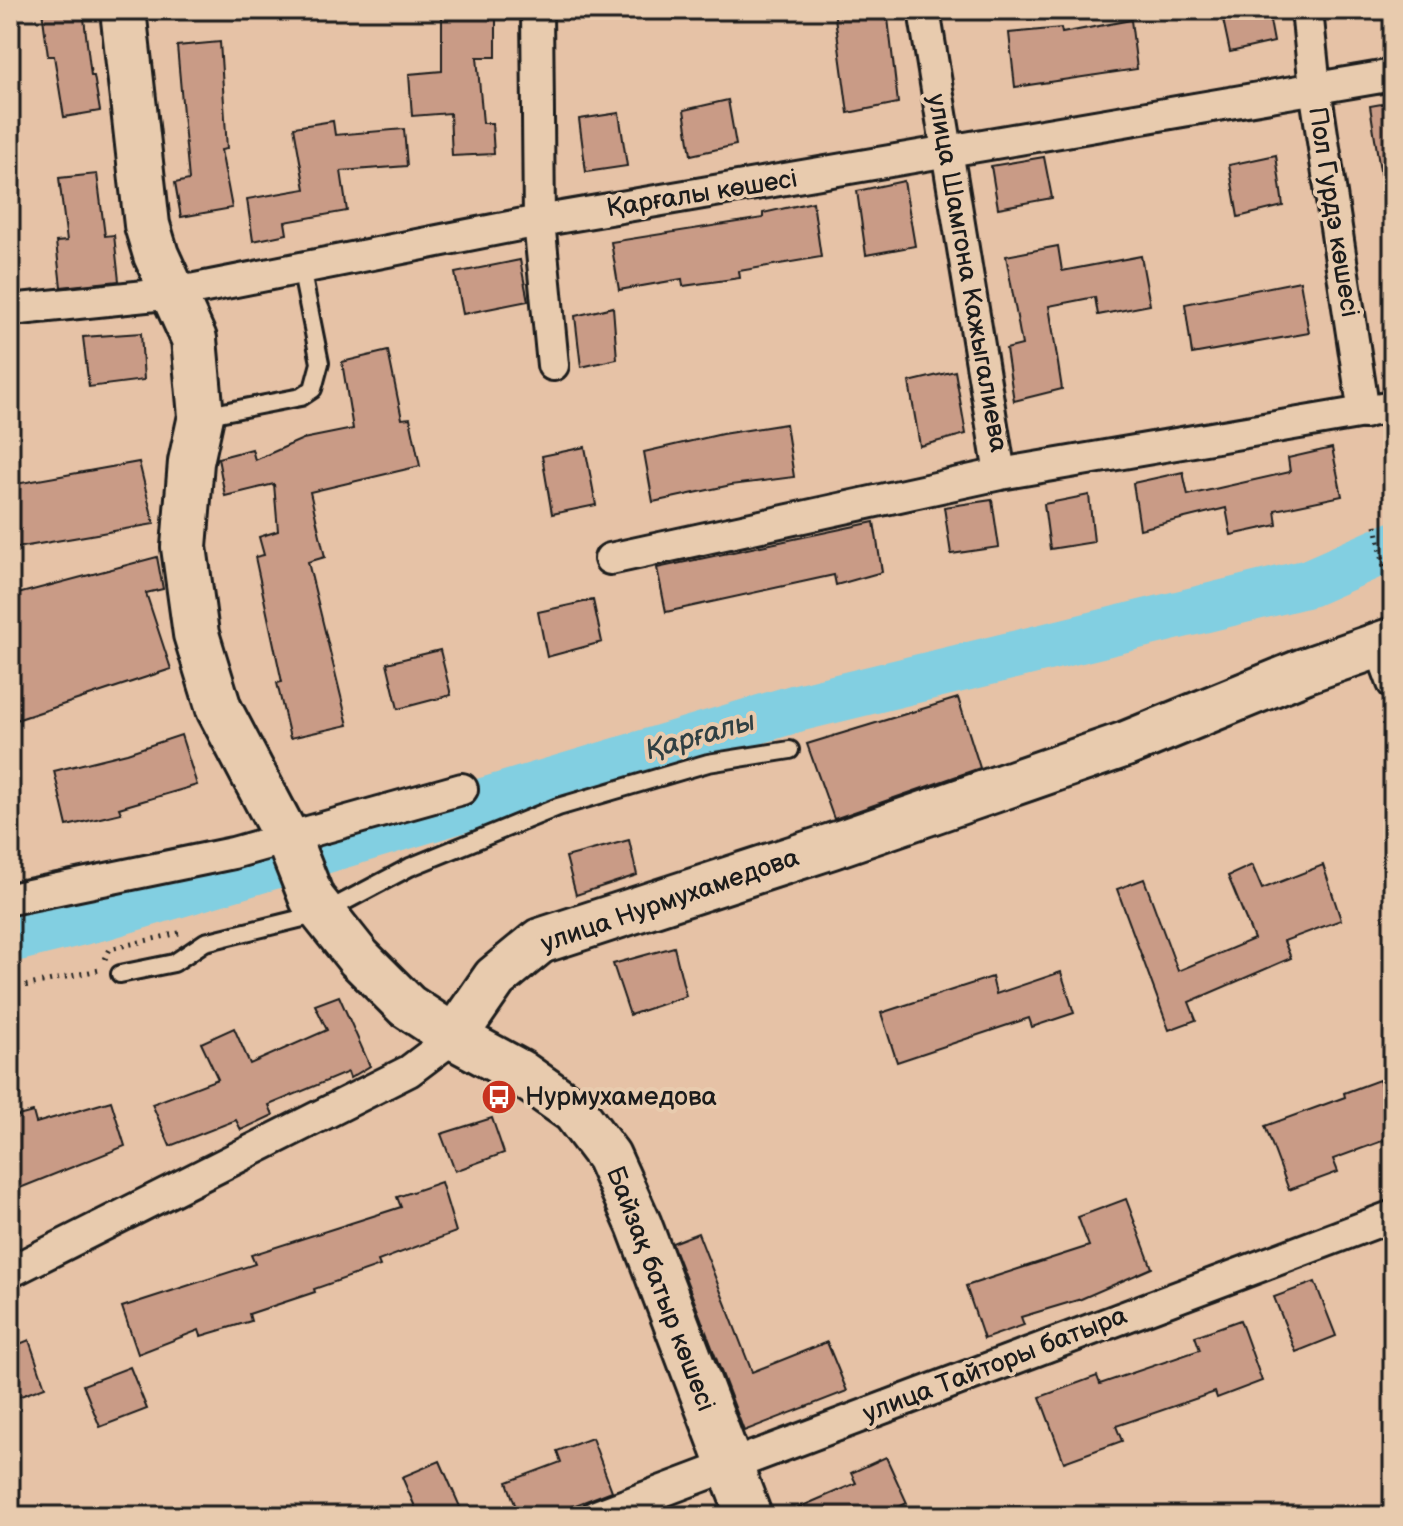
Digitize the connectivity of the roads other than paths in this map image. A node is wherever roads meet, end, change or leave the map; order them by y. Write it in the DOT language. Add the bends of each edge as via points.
graph roads {
  1 [pos="123,10"];
  2 [pos="537,10"];
  3 [pos="924,10"];
  4 [pos="1307,10"];
  5 [pos="1393,75"];
  6 [pos="1315,88"];
  7 [pos="945,154"];
  8 [pos="539,221"];
  9 [pos="301,268"];
  10 [pos="175,293"];
  11 [pos="10,310"];
  12 [pos="553,365"];
  13 [pos="1378,410"];
  14 [pos="201,416"];
  15 [pos="1000,474"];
  16 [pos="610,559"];
  17 [pos="1388,656"];
  18 [pos="790,750"];
  19 [pos="462,789"];
  20 [pos="289,841"];
  21 [pos="10,899"];
  22 [pos="317,906"];
  23 [pos="120,974"];
  24 [pos="454,1037"];
  25 [pos="1393,1216"];
  26 [pos="10,1272"];
  27 [pos="727,1466"];
  28 [pos="596,1516"];
  29 [pos="749,1516"];
  1 -- 10 [label="street, Байзақ батыр көшесі" via="147,225"];
  2 -- 8 [label="street"];
  3 -- 7 [label="street, улица Шамгона Кажыгалиева"];
  4 -- 6 [label="street, Пол Гурдэ көшесі"];
  5 -- 6 [label="street, Қарғалы көшесі"];
  6 -- 7 [label="street, Қарғалы көшесі"];
  6 -- 13 [label="street, Пол Гурдэ көшесі"];
  7 -- 8 [label="street, Қарғалы көшесі"];
  7 -- 15 [label="street, улица Шамгона Кажыгалиева"];
  8 -- 9 [label="street, Қарғалы көшесі"];
  8 -- 12 [label="street"];
  9 -- 10 [label="street, Қарғалы көшесі"];
  9 -- 14 [label="lane" via="320,363 313,389 301,397"];
  10 -- 11 [label="street, Қарғалы көшесі"];
  10 -- 14 [label="street, Байзақ батыр көшесі" via="194,339"];
  13 -- 15 [label="street, Пол Гурдэ көшесі"];
  14 -- 20 [label="street, Байзақ батыр көшесі" via="184,547 196,634 219,709"];
  15 -- 16 [label="street, улица Шамгона Кажыгалиева"];
  17 -- 24 [label="street, улица Нурмухамедова" via="1304,671 1126,744 540,941 495,978"];
  18 -- 22 [label="lane" via="708,763 558,807"];
  19 -- 20 [label="street"];
  20 -- 21 [label="street"];
  20 -- 22 [label="street, Байзақ батыр көшесі"];
  22 -- 23 [label="lane" via="205,942 174,963"];
  22 -- 24 [label="street, Байзақ батыр көшесі" via="407,1006"];
  24 -- 26 [label="street, улица Нурмухамедова" via="409,1071"];
  24 -- 27 [label="street, Байзақ батыр көшесі" via="519,1072 574,1111 608,1156 639,1225"];
  25 -- 27 [label="street, улица Тайторы батыра"];
  27 -- 28 [label="street, улица Тайторы батыра"];
  27 -- 29 [label="street, Байзақ батыр көшесі"];
}
